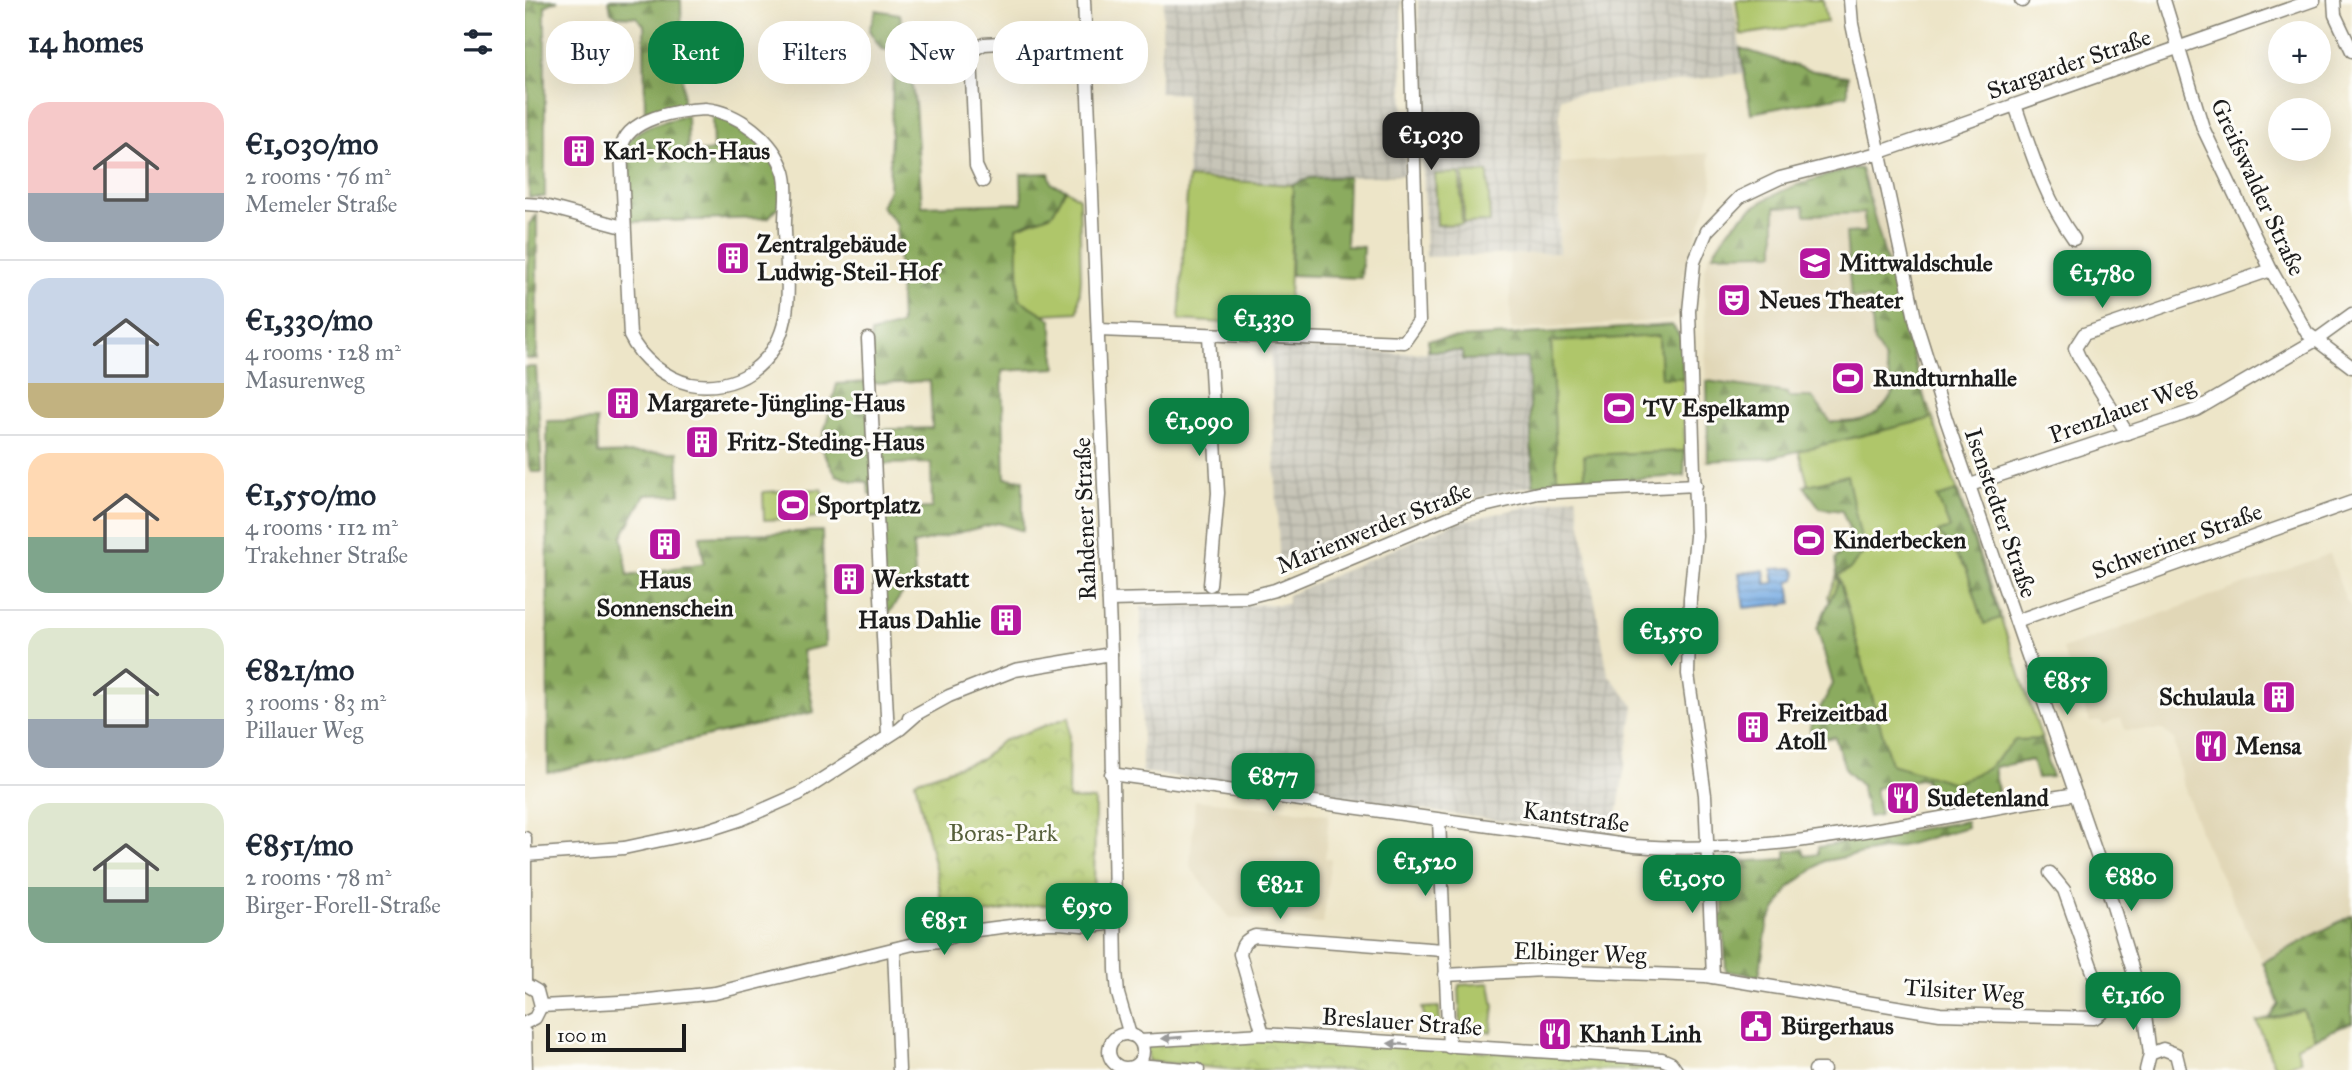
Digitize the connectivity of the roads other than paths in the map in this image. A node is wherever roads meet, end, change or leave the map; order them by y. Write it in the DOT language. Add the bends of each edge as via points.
graph roads {
  1 [pos="1084,0"];
  2 [pos="1409,0"];
  3 [pos="1842,0"];
  4 [pos="1850,0"];
  5 [pos="2164,0"];
  6 [pos="2314,0"];
  7 [pos="2335,0"];
  8 [pos="1085,21"];
  9 [pos="1851,24"];
  10 [pos="993,43"];
  11 [pos="2177,48"];
  12 [pos="2352,51"];
  13 [pos="1087,84"];
  14 [pos="2015,105"];
  15 [pos="1878,153"];
  16 [pos="983,181"];
  17 [pos="525,204"];
  18 [pos="624,227"];
  19 [pos="2074,239"];
  20 [pos="2271,270"];
  21 [pos="2352,314"];
  22 [pos="1099,330"];
  23 [pos="1209,336"];
  24 [pos="868,339"];
  25 [pos="2316,340"];
  26 [pos="2352,367"];
  27 [pos="2127,433"];
  28 [pos="1696,485"];
  29 [pos="1970,485"];
  30 [pos="2352,502"];
  31 [pos="1210,585"];
  32 [pos="1109,600"];
  33 [pos="2017,621"];
  34 [pos="1111,654"];
  35 [pos="888,735"];
  36 [pos="1111,774"];
  37 [pos="2076,793"];
  38 [pos="1439,820"];
  39 [pos="525,838"];
  40 [pos="1707,850"];
  41 [pos="526,854"];
  42 [pos="2050,873"];
  43 [pos="1114,922"];
  44 [pos="894,949"];
  45 [pos="1443,950"];
  46 [pos="1445,975"];
  47 [pos="1713,977"];
  48 [pos="525,982"];
  49 [pos="541,1006"];
  50 [pos="2144,1007"];
  51 [pos="525,1023"];
  52 [pos="525,1033"];
  53 [pos="1263,1034"];
  54 [pos="1135,1038"];
  55 [pos="1449,1047"];
  56 [pos="2169,1050"];
  57 [pos="1661,1059"];
  58 [pos="2144,1064"];
  59 [pos="1134,1067"];
  60 [pos="1117,1068"];
  61 [pos="526,1070"];
  62 [pos="899,1070"];
  63 [pos="1198,1070"];
  64 [pos="1643,1070"];
  65 [pos="1676,1070"];
  66 [pos="1815,1070"];
  67 [pos="1824,1070"];
  68 [pos="2180,1070"];
  1 -- 8 [label="street, Rahdener Straße"];
  2 -- 23 [label="street" via="1419,321 1412,334 1394,344"];
  3 -- 9 [label="street, Isenstedter Straße"];
  4 -- 9 [label="street, Isenstedter Straße"];
  5 -- 11 [label="street, Greifswalder Straße"];
  6 -- 11 [label="street, Stargarder Straße"];
  7 -- 12 [label="street" via="2335,15"];
  9 -- 15 [label="street, Isenstedter Straße"];
  10 -- 16 [label="street" via="983,44 971,56 975,166"];
  11 -- 14 [label="street, Stargarder Straße"];
  11 -- 20 [label="street, Greifswalder Straße" via="2203,128"];
  13 -- 22 [label="street, Rahdener Straße"];
  14 -- 15 [label="street, Stargarder Straße"];
  14 -- 19 [label="street" via="2038,172"];
  15 -- 28 [label="street, Stargarder Straße" via="1756,187 1727,208 1707,231 1694,262 1689,311"];
  15 -- 29 [label="street, Isenstedter Straße" via="1916,323"];
  17 -- 18 [label="street"];
  18 -- 18 [label="street" via="628,330 644,356 669,376 699,385 728,383 760,366 779,342 788,310 784,173 761,137 728,113 705,109 636,126 622,145"];
  20 -- 25 [label="street, Greifswalder Straße" via="2307,333"];
  20 -- 27 [label="street" via="2084,334 2078,340 2079,357"];
  21 -- 25 [label="street, Prenzlauer Weg"];
  22 -- 23 [label="street"];
  22 -- 32 [label="street, Rahdener Straße"];
  23 -- 31 [label="street" via="1218,493"];
  24 -- 35 [label="street"];
  25 -- 26 [label="street, Greifswalder Straße"];
  25 -- 27 [label="street, Prenzlauer Weg" via="2196,410"];
  27 -- 29 [label="street, Prenzlauer Weg"];
  28 -- 32 [label="street, Marienwerder Straße" via="1538,493 1467,510 1275,590 1247,597"];
  28 -- 40 [label="street, Stargarder Straße" via="1688,674 1700,749"];
  29 -- 33 [label="street, Isenstedter Straße"];
  30 -- 33 [label="street, Schweriner Straße"];
  32 -- 34 [label="street, Rahdener Straße"];
  33 -- 37 [label="street, Isenstedter Straße"];
  34 -- 35 [label="street" via="1015,670 949,696"];
  34 -- 36 [label="street, Rahdener Straße"];
  35 -- 41 [label="street" via="799,794 742,819 624,848"];
  36 -- 38 [label="street, Kantstraße"];
  36 -- 43 [label="street, Rahdener Straße"];
  37 -- 40 [label="street, Kantstraße" via="1803,842"];
  37 -- 50 [label="street, Isenstedter Straße"];
  38 -- 40 [label="street, Kantstraße" via="1634,846"];
  38 -- 45 [label="street"];
  39 -- 41 [label="street"];
  40 -- 47 [label="street, Stargarder Straße"];
  41 -- 48 [label="street"];
  42 -- 47 [label="street, Tilsiter Weg" via="2064,890 2104,1003 2104,1011 2094,1018 1940,1014"];
  43 -- 44 [label="street" via="1101,915 965,932"];
  43 -- 54 [label="street, Rahdener Straße" via="1118,994"];
  44 -- 49 [label="street" via="715,993"];
  44 -- 62 [label="street"];
  45 -- 46 [label="street"];
  45 -- 53 [label="street" via="1247,939 1240,954"];
  46 -- 47 [label="street, Elbinger Weg" via="1543,970"];
  46 -- 55 [label="street"];
  48 -- 49 [label="street" via="537,991"];
  49 -- 51 [label="street" via="535,1018"];
  50 -- 56 [label="street, Isenstedter Straße"];
  50 -- 58 [label="street, Isenstedter Straße"];
  52 -- 61 [label="street"];
  53 -- 54 [label="street, Breslauer Straße, one-way"];
  55 -- 53 [label="street, Breslauer Straße, one-way"];
  54 -- 59 [label="street" via="1143,1053"];
  54 -- 60 [label="street" via="1118,1036 1110,1045 1109,1056"];
  55 -- 57 [label="street, Breslauer Straße"];
  56 -- 58 [label="street" via="2160,1049"];
  56 -- 68 [label="street, Isenstedter Straße" via="2178,1058"];
  57 -- 64 [label="street" via="1650,1061"];
  57 -- 65 [label="street"];
  59 -- 60 [label="street"];
  59 -- 63 [label="street"];
  66 -- 67 [label="street"];
}
